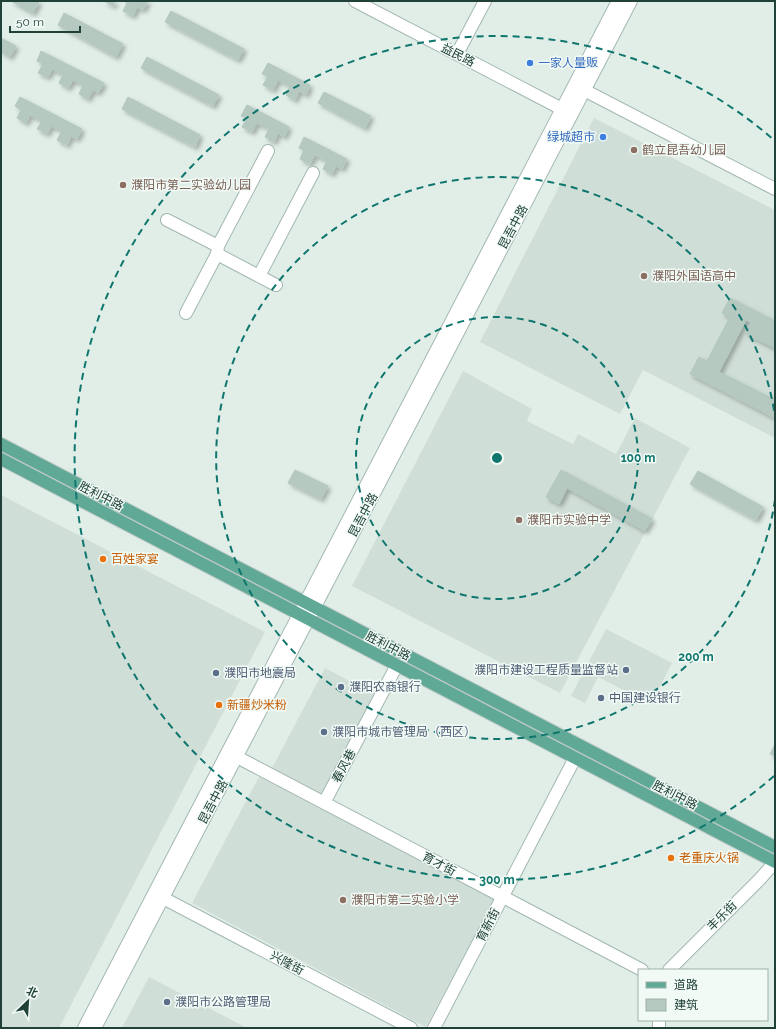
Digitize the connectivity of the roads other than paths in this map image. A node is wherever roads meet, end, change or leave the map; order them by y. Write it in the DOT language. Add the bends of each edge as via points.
graph roads {
  1 [pos="355,1"];
  2 [pos="485,1"];
  3 [pos="618,1"];
  4 [pos="631,1"];
  5 [pos="457,54"];
  6 [pos="584,90"];
  7 [pos="562,109"];
  8 [pos="268,151"];
  9 [pos="313,173"];
  10 [pos="775,189"];
  11 [pos="167,220"];
  12 [pos="218,250"];
  13 [pos="259,276"];
  14 [pos="276,285"];
  15 [pos="186,313"];
  16 [pos="1,444"];
  17 [pos="1,459"];
  18 [pos="310,605"];
  19 [pos="304,617"];
  20 [pos="397,665"];
  21 [pos="236,757"];
  22 [pos="575,758"];
  23 [pos="324,803"];
  24 [pos="775,847"];
  25 [pos="775,862"];
  26 [pos="502,897"];
  27 [pos="163,898"];
  28 [pos="640,969"];
  29 [pos="670,969"];
  30 [pos="84,1028"];
  31 [pos="96,1028"];
  32 [pos="411,1028"];
  33 [pos="434,1028"];
  1 -- 5 [label="street, 益民路"];
  2 -- 5 [label="street"];
  3 -- 7 [label="street, 昆吾中路"];
  4 -- 6 [label="street, 昆吾中路"];
  5 -- 7 [label="street, 益民路"];
  6 -- 10 [label="street"];
  6 -- 18 [label="street, 昆吾中路"];
  7 -- 18 [label="street, 昆吾中路"];
  8 -- 12 [label="street"];
  9 -- 13 [label="street"];
  11 -- 12 [label="street"];
  12 -- 13 [label="street"];
  12 -- 15 [label="street"];
  13 -- 14 [label="street"];
  16 -- 18 [label="main road, 胜利中路"];
  17 -- 19 [label="main road, 胜利中路"];
  18 -- 19 [label="street, 昆吾中路"];
  18 -- 24 [label="main road, 胜利中路"];
  19 -- 20 [label="main road, 胜利中路"];
  19 -- 21 [label="street, 昆吾中路"];
  19 -- 30 [label="street, 昆吾中路"];
  20 -- 22 [label="main road, 胜利中路"];
  20 -- 23 [label="street, 春风巷"];
  21 -- 23 [label="street, 育才街"];
  21 -- 27 [label="street, 昆吾中路"];
  22 -- 25 [label="main road, 胜利中路"];
  22 -- 26 [label="street, 育新街"];
  23 -- 26 [label="street, 育才街"];
  25 -- 29 [label="street, 丰乐街"];
  26 -- 28 [label="street, 育才街"];
  26 -- 33 [label="street, 育新街"];
  27 -- 31 [label="street, 昆吾中路"];
  27 -- 32 [label="street, 兴隆街"];
}
